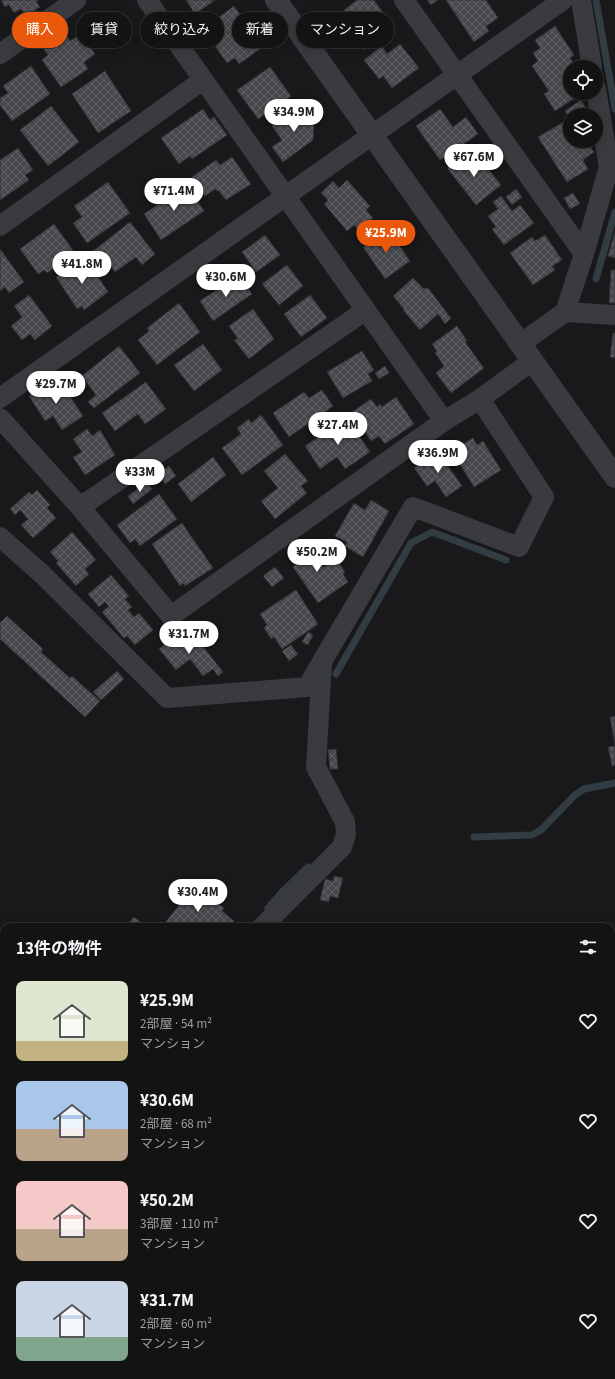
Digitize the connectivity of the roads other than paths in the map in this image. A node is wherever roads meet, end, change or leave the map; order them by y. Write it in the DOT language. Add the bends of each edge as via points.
graph roads {
  1 [pos="76,0"];
  2 [pos="147,0"];
  3 [pos="276,0"];
  4 [pos="404,0"];
  5 [pos="563,0"];
  6 [pos="580,0"];
  7 [pos="0,54"];
  8 [pos="591,60"];
  9 [pos="457,75"];
  10 [pos="203,80"];
  11 [pos="598,100"];
  12 [pos="371,136"];
  13 [pos="612,166"];
  14 [pos="285,196"];
  15 [pos="0,226"];
  16 [pos="584,254"];
  17 [pos="366,310"];
  18 [pos="565,312"];
  19 [pos="615,315"];
  20 [pos="526,353"];
  21 [pos="0,398"];
  22 [pos="480,399"];
  23 [pos="0,418"];
  24 [pos="444,422"];
  25 [pos="615,477"];
  26 [pos="80,507"];
  27 [pos="0,537"];
  28 [pos="322,659"];
  29 [pos="266,923"];
  1 -- 7 [label="street"];
  2 -- 10 [label="street"];
  3 -- 12 [label="street"];
  4 -- 9 [label="street"];
  5 -- 9 [label="street"];
  6 -- 8 [label="street"];
  9 -- 12 [label="street"];
  9 -- 16 [label="street"];
  10 -- 14 [label="street"];
  10 -- 15 [label="street"];
  11 -- 13 [label="street"];
  12 -- 14 [label="street"];
  12 -- 20 [label="street"];
  13 -- 16 [label="street"];
  14 -- 17 [label="street"];
  14 -- 21 [label="street"];
  16 -- 18 [label="street"];
  17 -- 24 [label="street"];
  17 -- 26 [label="street"];
  18 -- 19 [label="street"];
  18 -- 20 [label="street"];
  20 -- 22 [label="street"];
  20 -- 25 [label="street"];
  22 -- 24 [label="street"];
  22 -- 28 [label="street" via="544,497 519,547 413,506"];
  23 -- 26 [label="street"];
  24 -- 26 [label="street" via="172,616"];
  27 -- 28 [label="street" via="166,698 307,687"];
  28 -- 29 [label="street" via="316,767 345,822 346,834 342,847"];
}
